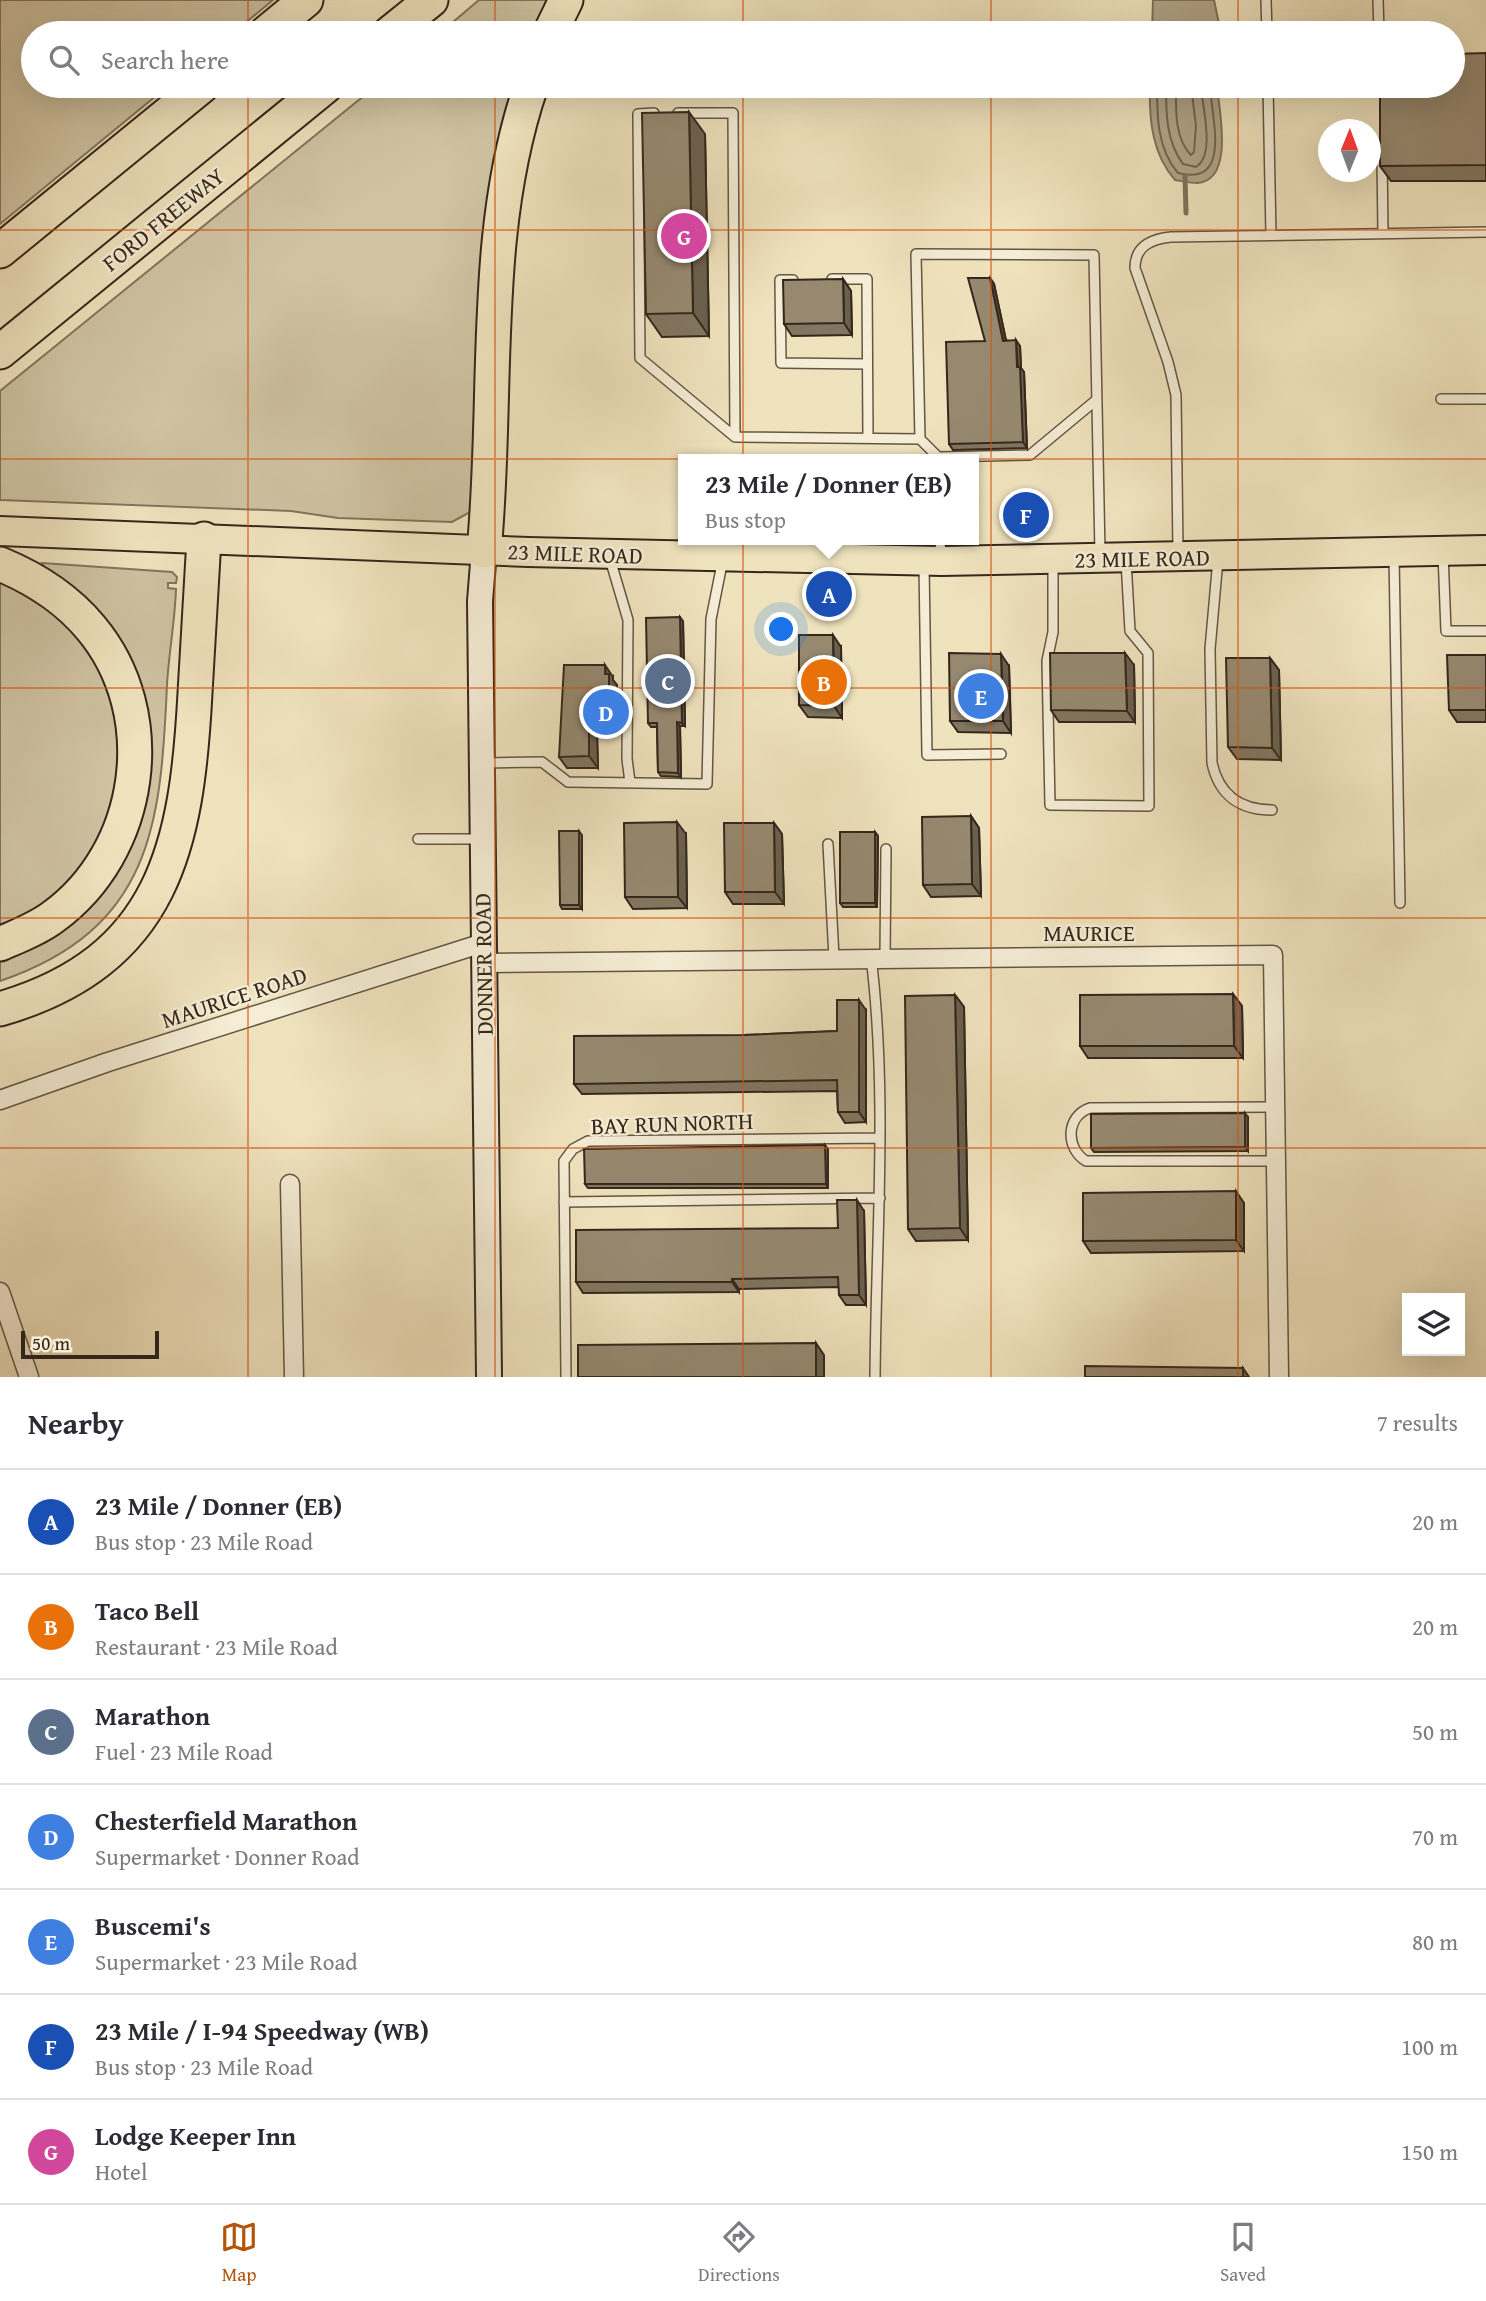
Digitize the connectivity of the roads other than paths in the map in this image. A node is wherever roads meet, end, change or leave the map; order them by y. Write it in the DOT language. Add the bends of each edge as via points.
graph roads {
  1 [pos="306,0"];
  2 [pos="431,0"];
  3 [pos="566,0"];
  4 [pos="1266,0"];
  5 [pos="1378,0"];
  6 [pos="281,21"];
  7 [pos="405,21"];
  8 [pos="556,21"];
  9 [pos="1267,21"];
  10 [pos="1379,21"];
  11 [pos="187,98"];
  12 [pos="311,98"];
  13 [pos="528,98"];
  14 [pos="1268,98"];
  15 [pos="1381,139"];
  16 [pos="1486,232"];
  17 [pos="1383,233"];
  18 [pos="1271,235"];
  19 [pos="0,251"];
  20 [pos="805,280"];
  21 [pos="817,280"];
  22 [pos="0,352"];
  23 [pos="867,364"];
  24 [pos="1441,399"];
  25 [pos="1486,399"];
  26 [pos="1095,401"];
  27 [pos="735,437"];
  28 [pos="868,438"];
  29 [pos="920,439"];
  30 [pos="937,454"];
  31 [pos="979,457"];
  32 [pos="0,531"];
  33 [pos="204,539"];
  34 [pos="1486,550"];
  35 [pos="484,551"];
  36 [pos="1443,551"];
  37 [pos="1394,552"];
  38 [pos="935,554"];
  39 [pos="609,555"];
  40 [pos="723,557"];
  41 [pos="1218,557"];
  42 [pos="1178,558"];
  43 [pos="1113,559"];
  44 [pos="1053,560"];
  45 [pos="0,564"];
  46 [pos="1486,631"];
  47 [pos="1000,754"];
  48 [pos="481,763"];
  49 [pos="631,782"];
  50 [pos="1272,810"];
  51 [pos="418,839"];
  52 [pos="482,839"];
  53 [pos="828,845"];
  54 [pos="886,849"];
  55 [pos="1400,903"];
  56 [pos="0,944"];
  57 [pos="483,953"];
  58 [pos="878,957"];
  59 [pos="834,958"];
  60 [pos="0,1009"];
  61 [pos="0,1100"];
  62 [pos="1275,1107"];
  63 [pos="878,1139"];
  64 [pos="1277,1161"];
  65 [pos="290,1184"];
  66 [pos="880,1198"];
  67 [pos="564,1202"];
  68 [pos="0,1292"];
  69 [pos="29,1377"];
  70 [pos="294,1377"];
  71 [pos="489,1377"];
  72 [pos="566,1377"];
  73 [pos="875,1377"];
  74 [pos="1279,1377"];
  1 -- 6 [label="highway"];
  2 -- 7 [label="highway"];
  3 -- 8 [label="highway"];
  4 -- 9 [label="lane"];
  5 -- 10 [label="lane"];
  11 -- 19 [label="highway"];
  12 -- 22 [label="highway, FORD FREEWAY"];
  13 -- 35 [label="highway" via="512,154 499,241"];
  14 -- 18 [label="lane"];
  15 -- 17 [label="lane"];
  16 -- 17 [label="lane"];
  17 -- 18 [label="lane"];
  18 -- 42 [label="lane" via="1158,239 1148,242 1135,259 1176,395"];
  20 -- 23 [label="lane" via="780,280 781,363"];
  21 -- 23 [label="lane" via="867,279"];
  23 -- 28 [label="lane"];
  24 -- 25 [label="lane"];
  26 -- 29 [label="lane" via="1094,255 916,254"];
  26 -- 31 [label="lane" via="1030,455"];
  26 -- 43 [label="lane"];
  27 -- 27 [label="lane" via="640,358 638,114 733,113"];
  27 -- 28 [label="lane"];
  28 -- 29 [label="lane"];
  29 -- 30 [label="lane"];
  32 -- 33 [label="main road, 23 MILE ROAD"];
  33 -- 35 [label="main road, 23 MILE ROAD"];
  33 -- 60 [label="highway" via="191,765 181,829 170,861 138,920 98,961 41,995"];
  34 -- 36 [label="main road, 23 MILE ROAD"];
  35 -- 39 [label="main road, 23 MILE ROAD"];
  35 -- 48 [label="street, DONNER ROAD"];
  36 -- 37 [label="main road, 23 MILE ROAD"];
  36 -- 46 [label="lane" via="1446,631"];
  37 -- 41 [label="main road, 23 MILE ROAD"];
  37 -- 55 [label="lane"];
  38 -- 40 [label="main road, 23 MILE ROAD"];
  38 -- 44 [label="main road, 23 MILE ROAD"];
  38 -- 47 [label="lane" via="927,755"];
  39 -- 40 [label="main road, 23 MILE ROAD"];
  39 -- 49 [label="lane" via="628,620 627,759"];
  40 -- 49 [label="lane" via="711,619 707,784"];
  41 -- 42 [label="main road, 23 MILE ROAD"];
  41 -- 50 [label="lane" via="1210,649 1215,778 1239,804"];
  42 -- 43 [label="main road, 23 MILE ROAD"];
  43 -- 44 [label="main road, 23 MILE ROAD"];
  43 -- 44 [label="lane" via="1130,631 1148,653 1149,806 1050,805 1047,661 1053,632"];
  45 -- 56 [label="highway" via="43,586 91,628 121,677 135,733 136,764 123,825 92,878 51,919"];
  48 -- 49 [label="lane" via="541,762 568,782"];
  48 -- 52 [label="street, DONNER ROAD"];
  51 -- 52 [label="lane"];
  52 -- 57 [label="street, DONNER ROAD"];
  53 -- 59 [label="lane"];
  54 -- 58 [label="lane"];
  57 -- 59 [label="street, MAURICE"];
  57 -- 61 [label="street, MAURICE ROAD" via="108,1062"];
  57 -- 71 [label="street, DONNER ROAD"];
  58 -- 59 [label="street, MAURICE"];
  58 -- 62 [label="street, MAURICE" via="1273,955"];
  58 -- 63 [label="lane"];
  62 -- 64 [label="street, MAURICE"];
  62 -- 64 [label="lane" via="1090,1108 1075,1119 1070,1141 1086,1161"];
  63 -- 66 [label="lane"];
  63 -- 67 [label="lane, BAY RUN NORTH" via="588,1141 564,1161"];
  64 -- 74 [label="street, MAURICE"];
  65 -- 70 [label="street"];
  66 -- 67 [label="lane"];
  66 -- 73 [label="lane"];
  67 -- 72 [label="lane, BAY RUN NORTH"];
  68 -- 69 [label="street"];
}
